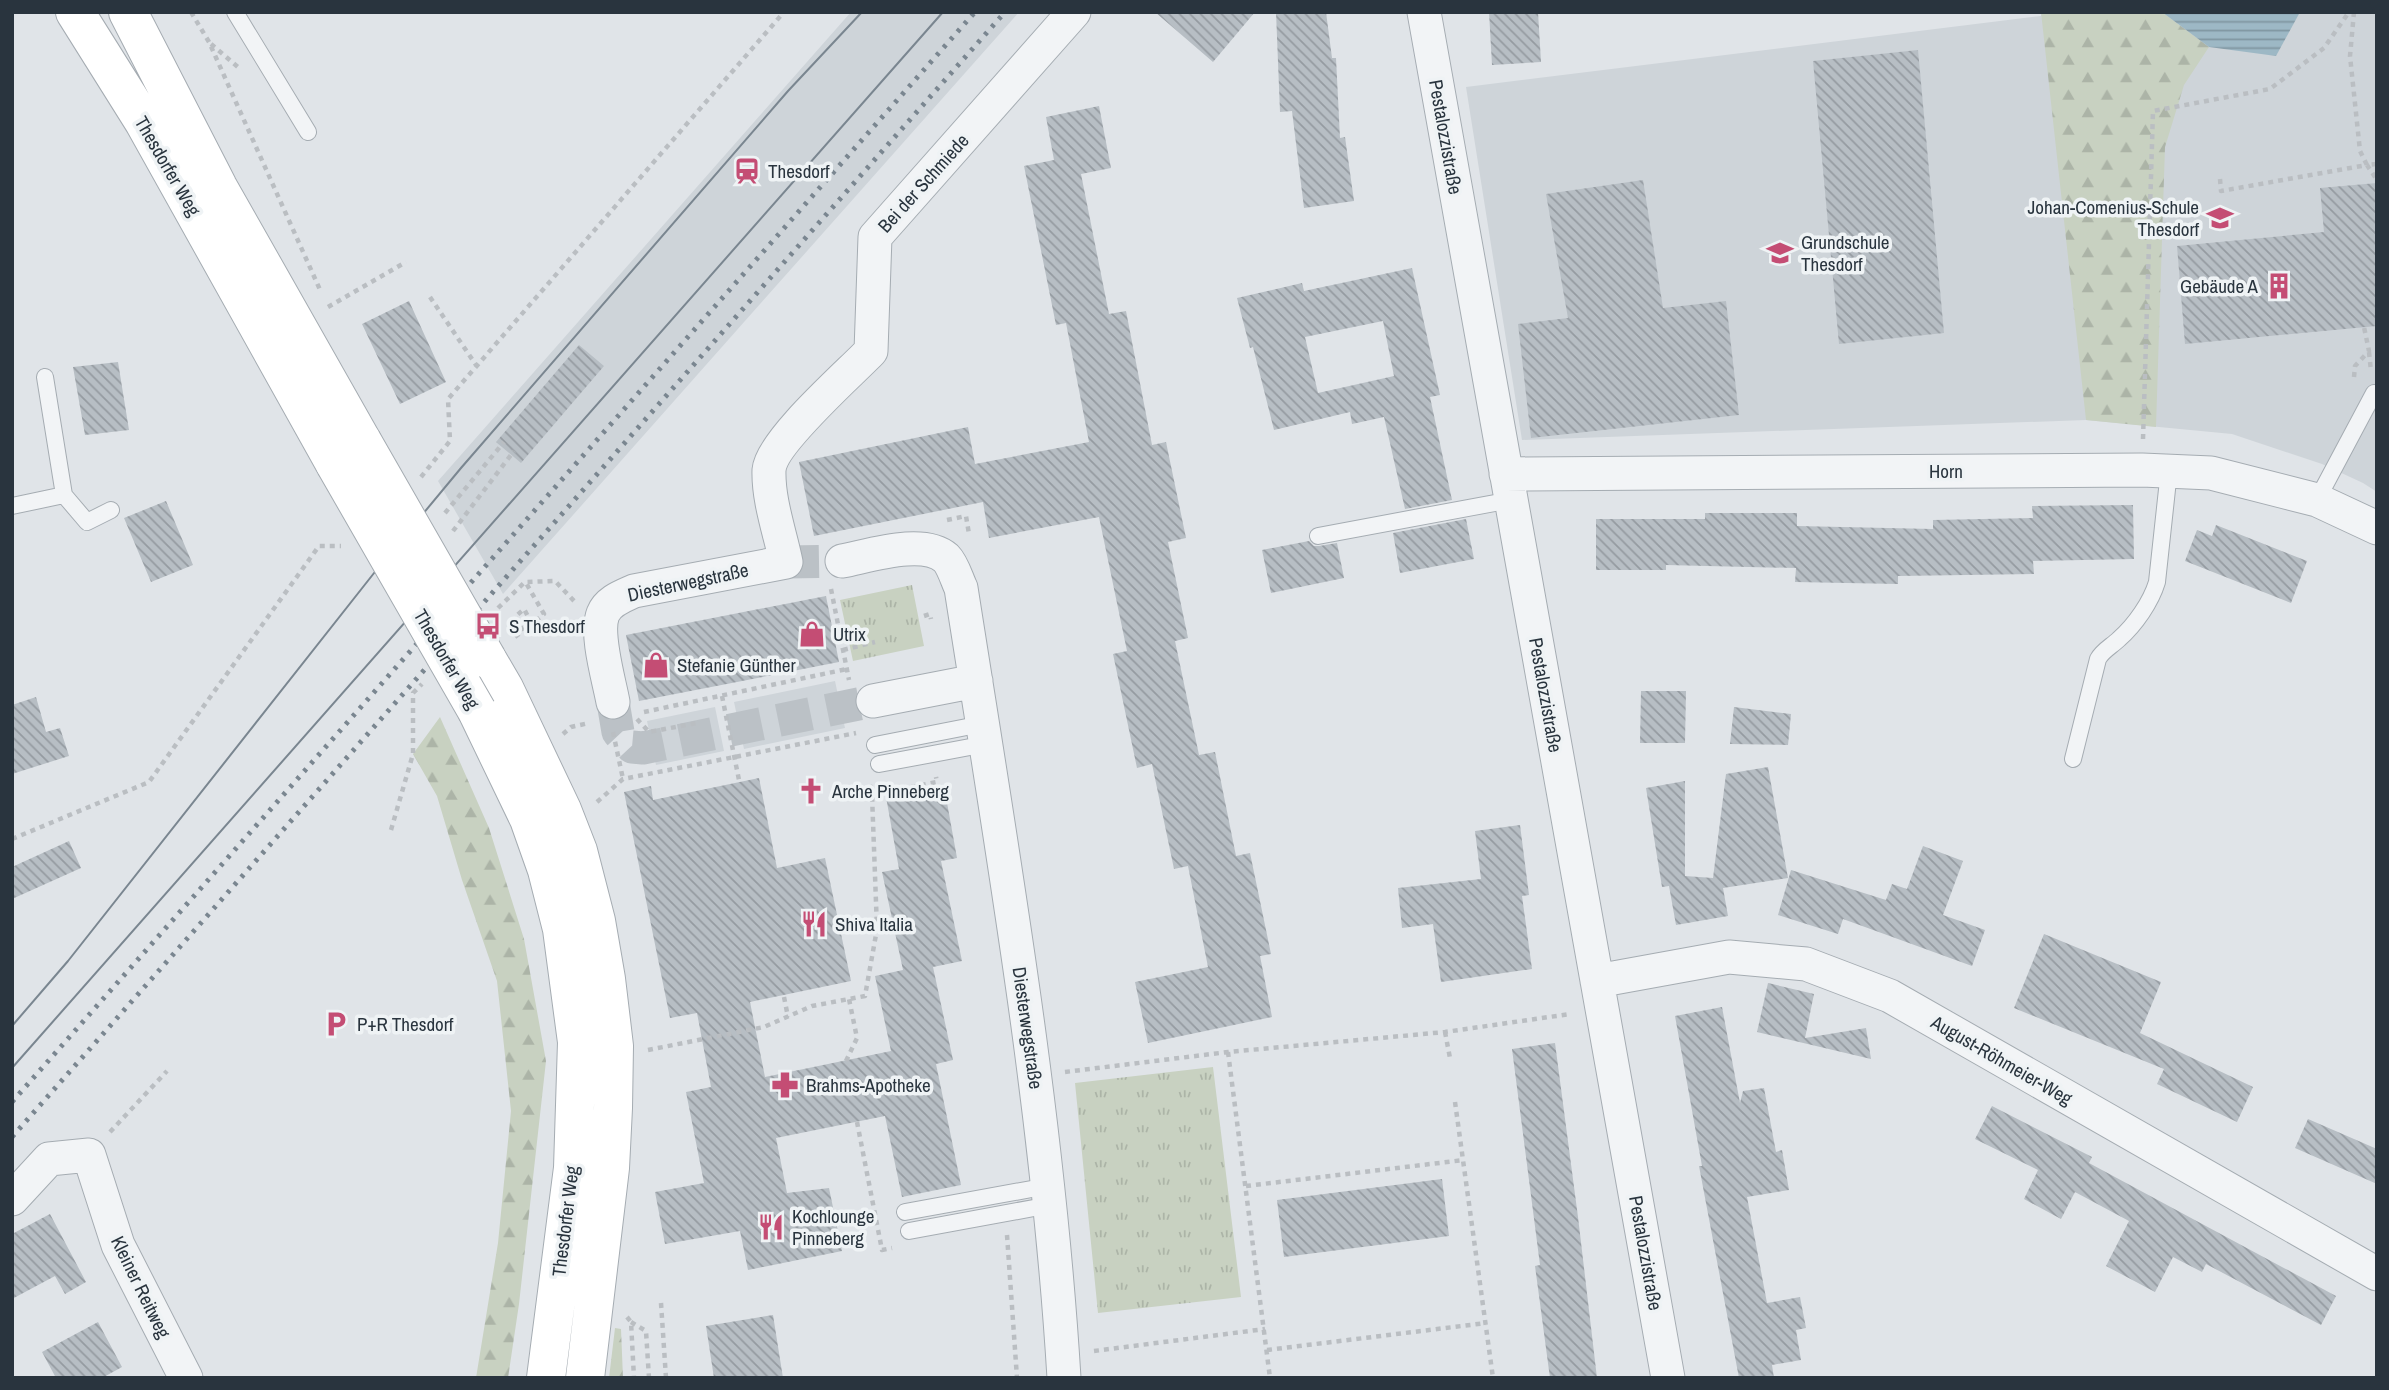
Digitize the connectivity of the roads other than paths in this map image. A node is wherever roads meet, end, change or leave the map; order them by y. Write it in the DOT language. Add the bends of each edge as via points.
graph roads {
  1 [pos="75,12"];
  2 [pos="128,12"];
  3 [pos="235,12"];
  4 [pos="1074,12"];
  5 [pos="1424,12"];
  6 [pos="308,132"];
  7 [pos="45,377"];
  8 [pos="2370,400"];
  9 [pos="349,453"];
  10 [pos="2156,471"];
  11 [pos="1508,487"];
  12 [pos="64,495"];
  13 [pos="2317,500"];
  14 [pos="12,506"];
  15 [pos="111,510"];
  16 [pos="2377,528"];
  17 [pos="1318,536"];
  18 [pos="786,562"];
  19 [pos="836,573"];
  20 [pos="976,681"];
  21 [pos="862,691"];
  22 [pos="491,700"];
  23 [pos="619,716"];
  24 [pos="984,734"];
  25 [pos="875,745"];
  26 [pos="2073,759"];
  27 [pos="879,764"];
  28 [pos="1600,995"];
  29 [pos="1049,1196"];
  30 [pos="12,1199"];
  31 [pos="905,1212"];
  32 [pos="905,1238"];
  33 [pos="2377,1274"];
  34 [pos="1063,1368"];
  35 [pos="186,1378"];
  36 [pos="546,1378"];
  37 [pos="585,1378"];
  38 [pos="1668,1378"];
  1 -- 9 [label="street, Thesdorfer Weg"];
  2 -- 9 [label="street, Thesdorfer Weg"];
  3 -- 6 [label="lane"];
  4 -- 18 [label="street, Bei der Schmiede" via="875,237 871,351 785,439 769,467"];
  5 -- 11 [label="street, Pestalozzistraße"];
  7 -- 12 [label="lane"];
  8 -- 13 [label="lane"];
  9 -- 22 [label="street, Thesdorfer Weg, bridge"];
  10 -- 11 [label="street, Horn"];
  10 -- 13 [label="street, Horn" via="2211,472"];
  10 -- 26 [label="lane" via="2160,560 2153,594 2122,637 2098,659"];
  11 -- 17 [label="lane"];
  11 -- 28 [label="street, Pestalozzistraße"];
  12 -- 14 [label="lane"];
  12 -- 15 [label="lane" via="87,522"];
  13 -- 16 [label="street, Horn"];
  18 -- 23 [label="street, Diesterwegstraße" via="634,591 617,599 604,612 602,639"];
  19 -- 20 [label="street, Diesterwegstraße" via="912,548 947,559 961,588"];
  20 -- 21 [label="street"];
  20 -- 24 [label="street, Diesterwegstraße"];
  22 -- 36 [label="street, Thesdorfer Weg" via="562,929 577,1042 573,1168"];
  22 -- 37 [label="street, Thesdorfer Weg" via="562,810 578,851 606,979 614,1046 610,1168"];
  24 -- 25 [label="lane"];
  24 -- 27 [label="lane"];
  24 -- 29 [label="street, Diesterwegstraße"];
  28 -- 33 [label="street, August-Röhmeier-Weg" via="1729,957 1806,964 1890,996"];
  28 -- 38 [label="street, Pestalozzistraße"];
  29 -- 31 [label="lane"];
  29 -- 32 [label="lane" via="1012,1212"];
  29 -- 34 [label="street, Diesterwegstraße"];
  30 -- 35 [label="street, Kleiner Reitweg" via="49,1159 89,1154 118,1245"];
}
